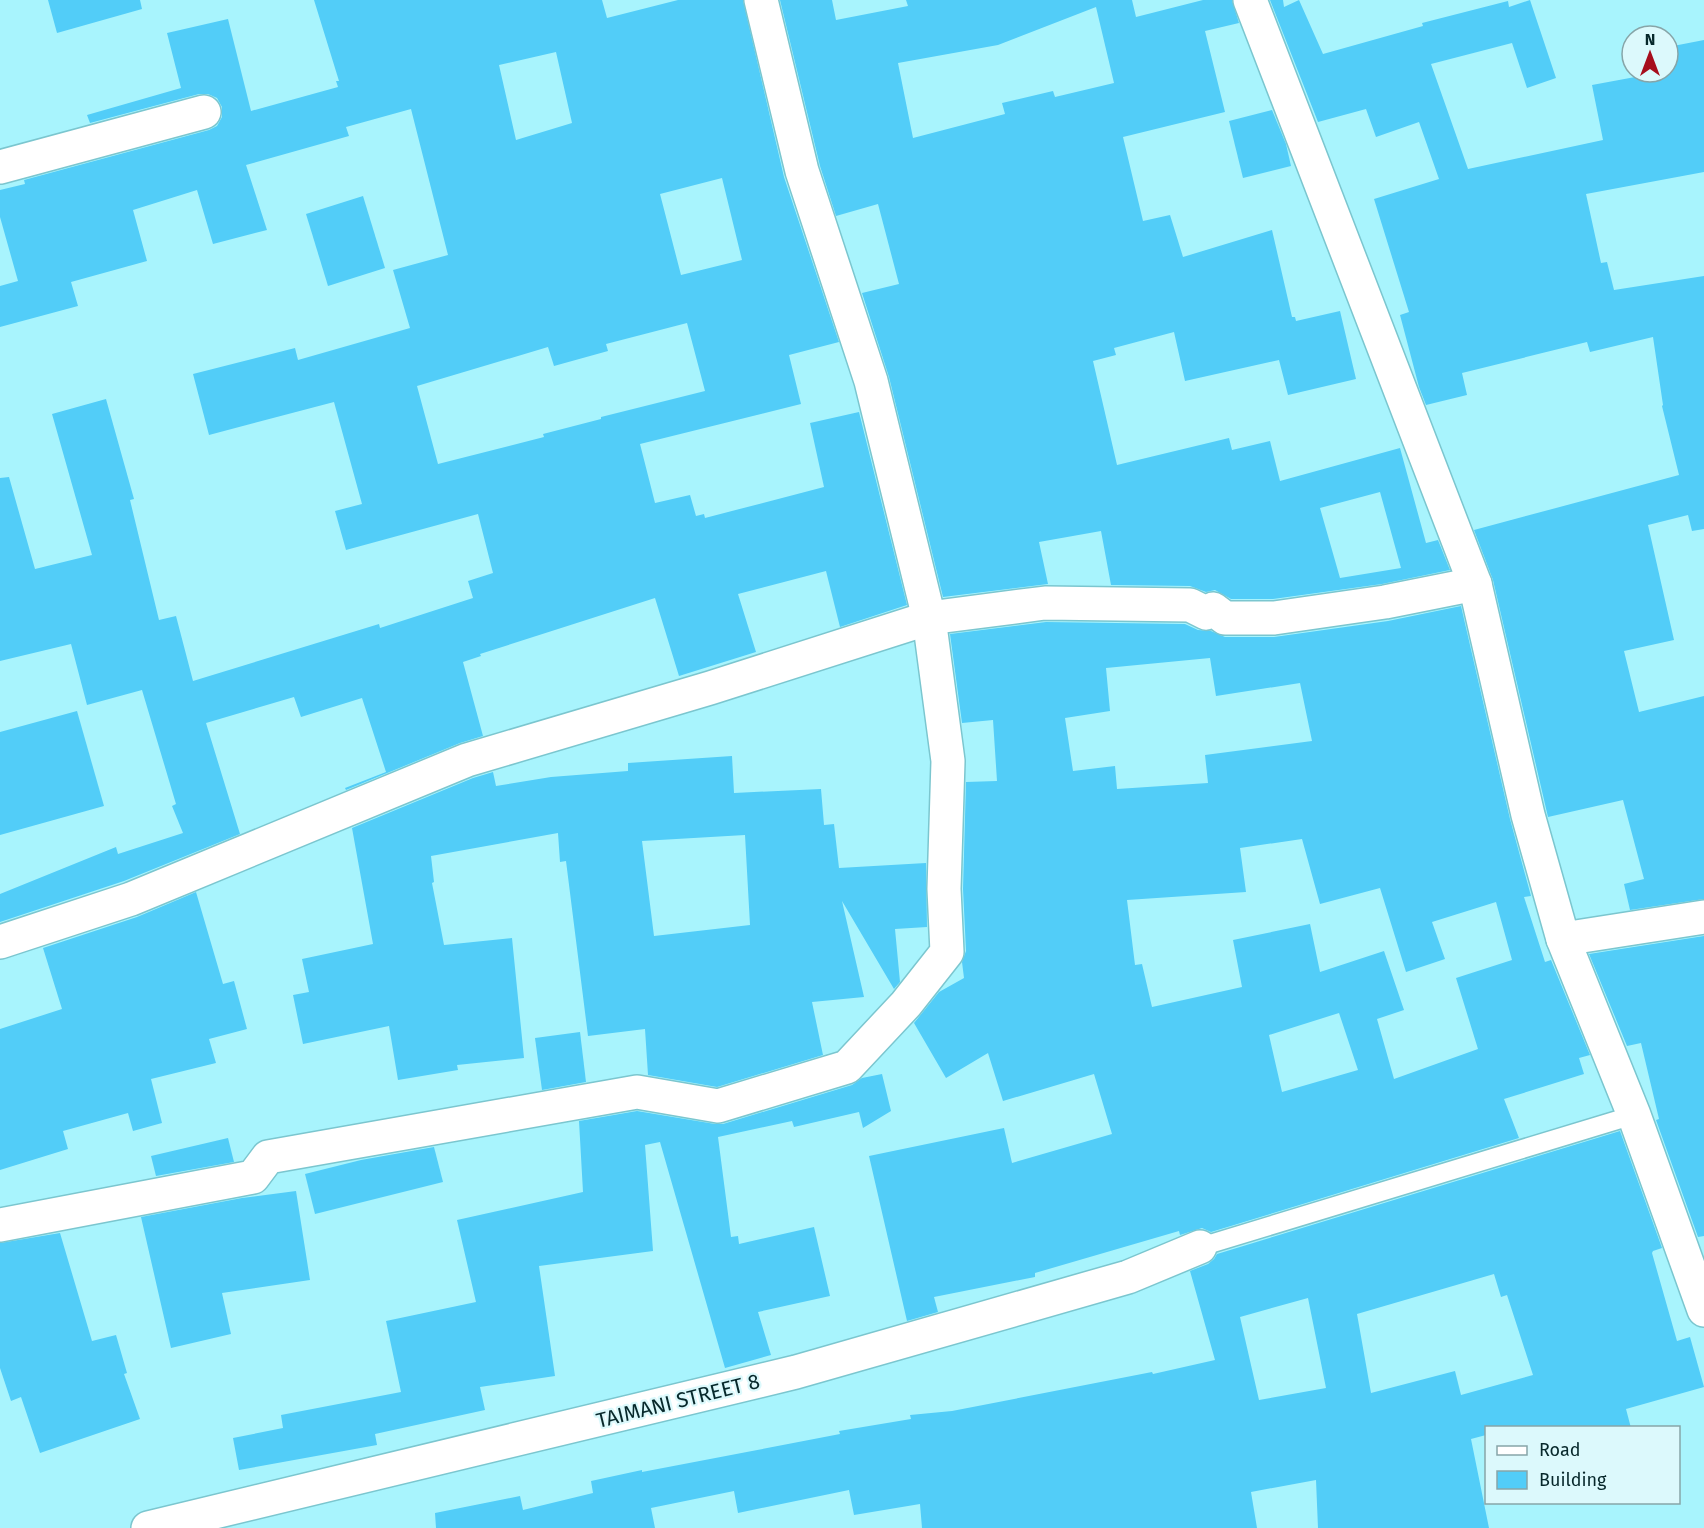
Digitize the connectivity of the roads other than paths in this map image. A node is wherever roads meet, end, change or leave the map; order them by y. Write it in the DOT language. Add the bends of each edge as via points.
graph roads {
  1 [pos="761,0"];
  2 [pos="1250,0"];
  3 [pos="204,112"];
  4 [pos="0,167"];
  5 [pos="1475,584"];
  6 [pos="929,618"];
  7 [pos="1704,916"];
  8 [pos="1563,939"];
  9 [pos="0,942"];
  10 [pos="1634,1115"];
  11 [pos="0,1225"];
  12 [pos="1200,1247"];
  13 [pos="1704,1310"];
  14 [pos="148,1528"];
  1 -- 6 [label="street" via="802,171 871,381"];
  2 -- 5 [label="street"];
  3 -- 4 [label="street"];
  5 -- 6 [label="street" via="1274,618 1225,618 1213,609 1206,613 1190,605 1045,603"];
  5 -- 8 [label="street" via="1528,815"];
  6 -- 9 [label="street" via="467,760 130,899"];
  6 -- 11 [label="street" via="948,761 944,889 947,952 906,1004 847,1067 718,1106 637,1092 268,1157 254,1177"];
  7 -- 8 [label="street"];
  8 -- 10 [label="street"];
  10 -- 12 [label="lane"];
  10 -- 13 [label="street"];
  12 -- 14 [label="street, TAIMANI STREET 8" via="1128,1276 796,1372"];
}
